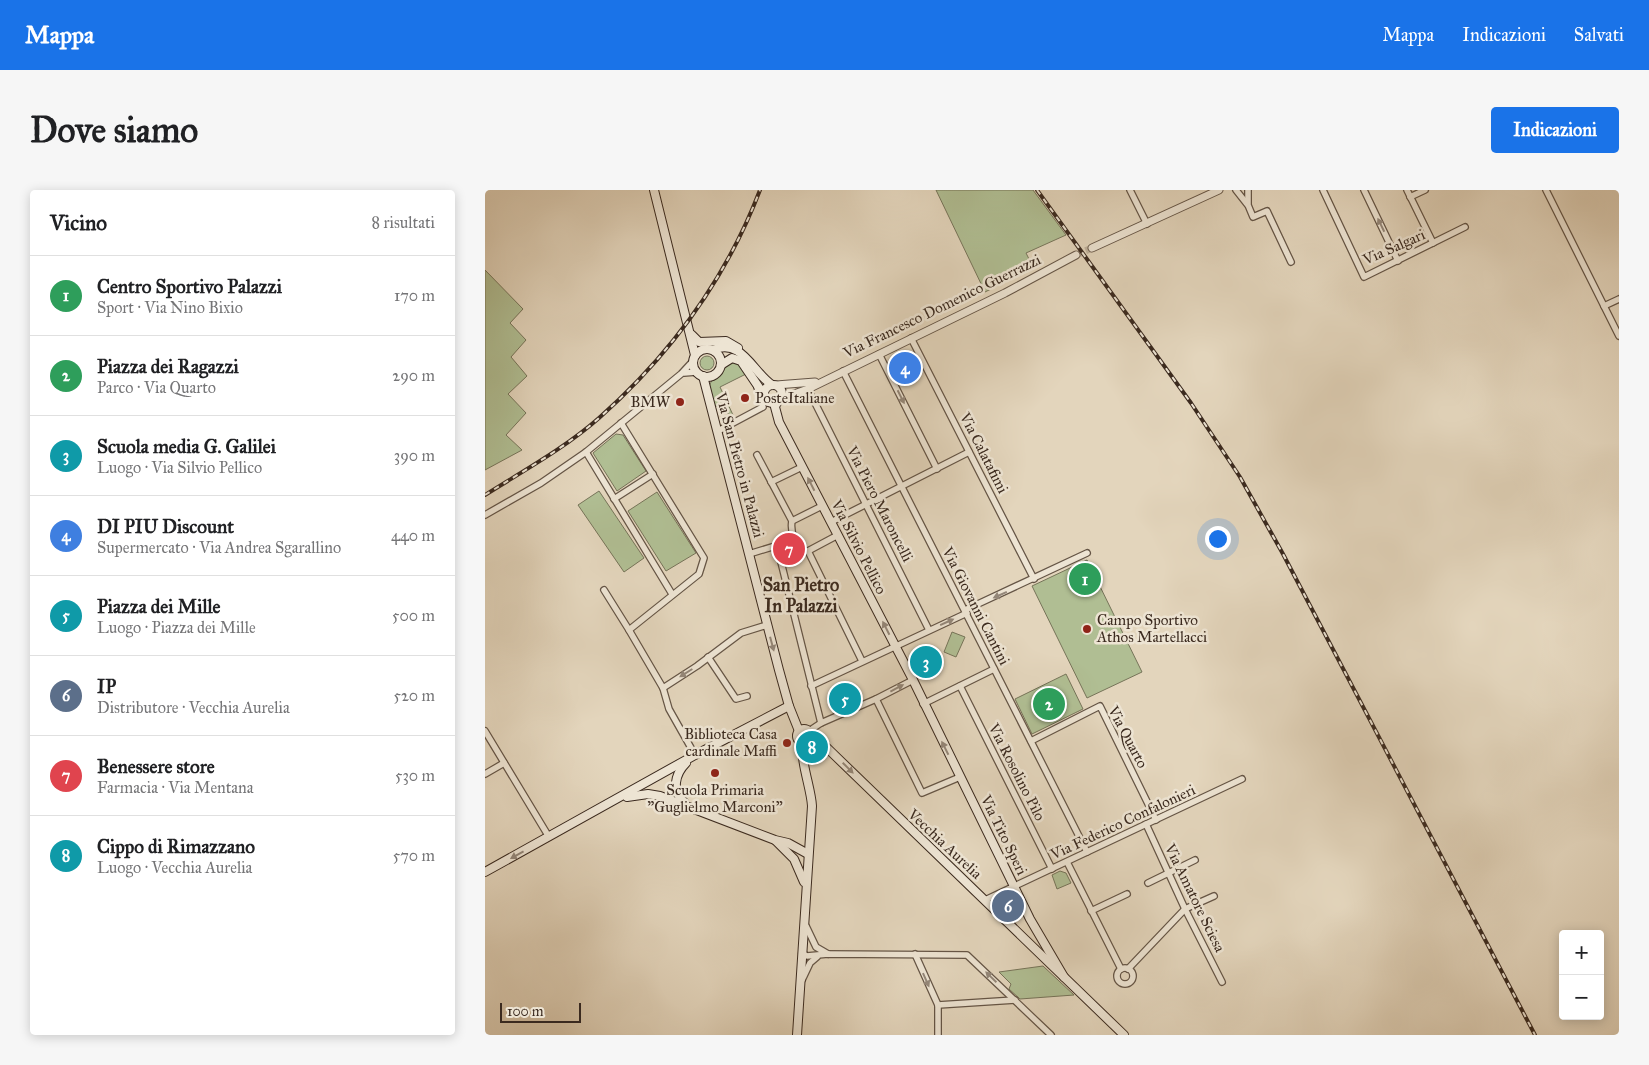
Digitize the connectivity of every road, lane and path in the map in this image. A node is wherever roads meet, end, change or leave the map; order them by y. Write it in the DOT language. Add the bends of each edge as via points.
graph roads {
  1 [pos="654,190"];
  2 [pos="1130,190"];
  3 [pos="1219,190"];
  4 [pos="1236,190"];
  5 [pos="1247,190"];
  6 [pos="1323,190"];
  7 [pos="1364,190"];
  8 [pos="1407,190"];
  9 [pos="1425,190"];
  10 [pos="1546,190"];
  11 [pos="1410,197"];
  12 [pos="1248,205"];
  13 [pos="1147,224"];
  14 [pos="1465,227"];
  15 [pos="1433,243"];
  16 [pos="1092,248"];
  17 [pos="1076,255"];
  18 [pos="1398,261"];
  19 [pos="1291,262"];
  20 [pos="1619,299"];
  21 [pos="1604,306"];
  22 [pos="691,333"];
  23 [pos="1619,336"];
  24 [pos="911,338"];
  25 [pos="713,350"];
  26 [pos="879,354"];
  27 [pos="746,356"];
  28 [pos="694,358"];
  29 [pos="721,365"];
  30 [pos="843,371"];
  31 [pos="681,374"];
  32 [pos="700,374"];
  33 [pos="820,381"];
  34 [pos="757,382"];
  35 [pos="774,385"];
  36 [pos="808,389"];
  37 [pos="764,395"];
  38 [pos="779,401"];
  39 [pos="621,423"];
  40 [pos="718,431"];
  41 [pos="586,452"];
  42 [pos="969,452"];
  43 [pos="757,456"];
  44 [pos="802,467"];
  45 [pos="937,469"];
  46 [pos="653,474"];
  47 [pos="771,482"];
  48 [pos="901,486"];
  49 [pos="614,498"];
  50 [pos="865,504"];
  51 [pos="822,506"];
  52 [pos="485,515"];
  53 [pos="792,521"];
  54 [pos="831,522"];
  55 [pos="838,535"];
  56 [pos="795,540"];
  57 [pos="777,546"];
  58 [pos="808,551"];
  59 [pos="1087,553"];
  60 [pos="749,554"];
  61 [pos="1034,579"];
  62 [pos="604,590"];
  63 [pos="673,594"];
  64 [pos="966,612"];
  65 [pos="767,625"];
  66 [pos="629,630"];
  67 [pos="929,630"];
  68 [pos="895,646"];
  69 [pos="708,657"];
  70 [pos="862,661"];
  71 [pos="994,669"];
  72 [pos="913,680"];
  73 [pos="811,686"];
  74 [pos="960,686"];
  75 [pos="663,688"];
  76 [pos="747,696"];
  77 [pos="876,700"];
  78 [pos="923,704"];
  79 [pos="789,706"];
  80 [pos="821,723"];
  81 [pos="799,730"];
  82 [pos="485,731"];
  83 [pos="807,738"];
  84 [pos="1031,741"];
  85 [pos="695,755"];
  86 [pos="504,763"];
  87 [pos="485,774"];
  88 [pos="960,777"];
  89 [pos="1242,779"];
  90 [pos="622,798"];
  91 [pos="690,806"];
  92 [pos="1156,820"];
  93 [pos="1146,824"];
  94 [pos="549,838"];
  95 [pos="775,840"];
  96 [pos="788,852"];
  97 [pos="1087,852"];
  98 [pos="808,855"];
  99 [pos="1195,860"];
  100 [pos="1067,862"];
  101 [pos="1052,870"];
  102 [pos="485,872"];
  103 [pos="1168,873"];
  104 [pos="1148,883"];
  105 [pos="1014,887"];
  106 [pos="806,889"];
  107 [pos="1127,894"];
  108 [pos="1214,896"];
  109 [pos="985,900"];
  110 [pos="1185,909"];
  111 [pos="1091,911"];
  112 [pos="804,920"];
  113 [pos="1039,934"];
  114 [pos="1027,944"];
  115 [pos="802,953"];
  116 [pos="820,953"];
  117 [pos="915,954"];
  118 [pos="1121,969"];
  119 [pos="1128,969"];
  120 [pos="1064,977"];
  121 [pos="1222,982"];
  122 [pos="800,987"];
  123 [pos="1015,1000"];
  124 [pos="938,1005"];
  125 [pos="797,1035"];
  126 [pos="938,1035"];
  127 [pos="1051,1035"];
  128 [pos="1124,1035"];
  1 -- 22 [label="main road"];
  2 -- 13 [label="street"];
  3 -- 13 [label="street"];
  4 -- 12 [label="street"];
  5 -- 12 [label="street"];
  6 -- 18 [label="street, Via Salgari" via="1364,277"];
  18 -- 7 [label="street, one-way"];
  8 -- 11 [label="street"];
  9 -- 11 [label="street"];
  10 -- 21 [label="street"];
  11 -- 15 [label="street"];
  12 -- 19 [label="street" via="1253,217 1267,211"];
  13 -- 16 [label="street"];
  14 -- 15 [label="street, Via Salgari"];
  15 -- 18 [label="street, Via Salgari"];
  17 -- 24 [label="street, Via Francesco Domenico Guerrazzi"];
  20 -- 21 [label="street"];
  21 -- 23 [label="street"];
  22 -- 27 [label="main road" via="699,342 730,342"];
  22 -- 28 [label="main road"];
  24 -- 26 [label="street, Via Francesco Domenico Guerrazzi"];
  24 -- 42 [label="street, Via Calatafimi"];
  25 -- 27 [label="main road" via="732,348"];
  25 -- 28 [label="main road" via="701,350"];
  25 -- 29 [label="main road" via="720,356"];
  26 -- 30 [label="street, Via Francesco Domenico Guerrazzi"];
  26 -- 45 [label="street, one-way"];
  27 -- 35 [label="main road" via="759,375"];
  28 -- 31 [label="street"];
  28 -- 32 [label="main road"];
  29 -- 32 [label="main road" via="717,373"];
  29 -- 34 [label="main road" via="732,358 738,359"];
  30 -- 33 [label="street, Via Francesco Domenico Guerrazzi"];
  30 -- 48 [label="street, Via Giovanni Cantini"];
  31 -- 32 [label="street"];
  31 -- 39 [label="street"];
  32 -- 40 [label="main road, Via San Pietro in Palazzi"];
  33 -- 35 [label="street, Via Francesco Domenico Guerrazzi"];
  33 -- 36 [label="street, Via Francesco Domenico Guerrazzi"];
  34 -- 37 [label="main road"];
  34 -- 40 [label="street" via="763,407"];
  35 -- 37 [label="main road" via="765,389"];
  35 -- 38 [label="main road" via="782,392"];
  36 -- 38 [label="street, Via Francesco Domenico Guerrazzi"];
  36 -- 50 [label="street, Via Piero Maroncelli"];
  37 -- 38 [label="main road" via="769,402"];
  38 -- 44 [label="main road, Via Silvio Pellico" via="775,407 779,422"];
  39 -- 41 [label="street"];
  39 -- 46 [label="street"];
  40 -- 60 [label="main road, Via San Pietro in Palazzi"];
  41 -- 49 [label="street"];
  41 -- 52 [label="street"];
  42 -- 45 [label="street"];
  42 -- 61 [label="street, Via Calatafimi"];
  43 -- 47 [label="street"];
  44 -- 47 [label="street"];
  51 -- 44 [label="main road, Via Silvio Pellico, one-way"];
  45 -- 48 [label="street"];
  46 -- 49 [label="street"];
  46 -- 63 [label="street" via="704,558 699,574"];
  47 -- 53 [label="street"];
  48 -- 50 [label="street"];
  48 -- 64 [label="street, Via Giovanni Cantini"];
  49 -- 63 [label="street"];
  50 -- 54 [label="street"];
  50 -- 67 [label="street, Via Piero Maroncelli"];
  51 -- 53 [label="street"];
  51 -- 54 [label="main road, Via Silvio Pellico"];
  53 -- 56 [label="street"];
  54 -- 55 [label="main road, Via Silvio Pellico"];
  55 -- 58 [label="street"];
  68 -- 55 [label="main road, Via Silvio Pellico, one-way"];
  56 -- 57 [label="street"];
  56 -- 58 [label="street" via="800,550"];
  57 -- 60 [label="street"];
  57 -- 73 [label="street"];
  58 -- 70 [label="street"];
  59 -- 61 [label="street"];
  60 -- 65 [label="main road, Via San Pietro in Palazzi"];
  61 -- 64 [label="street, one-way"];
  62 -- 66 [label="street"];
  63 -- 66 [label="street"];
  67 -- 64 [label="street, one-way"];
  64 -- 71 [label="street, Via Giovanni Cantini"];
  65 -- 69 [label="street" via="741,633"];
  65 -- 79 [label="main road, Via San Pietro in Palazzi, one-way"];
  66 -- 75 [label="street"];
  67 -- 68 [label="street"];
  68 -- 70 [label="street"];
  68 -- 72 [label="main road, Via Silvio Pellico"];
  69 -- 75 [label="street, one-way"];
  69 -- 76 [label="street" via="735,699"];
  70 -- 73 [label="street"];
  71 -- 74 [label="street"];
  71 -- 84 [label="street, Via Giovanni Cantini"];
  77 -- 72 [label="street, one-way"];
  72 -- 78 [label="main road, Via Silvio Pellico"];
  73 -- 80 [label="street"];
  74 -- 78 [label="street"];
  74 -- 101 [label="street, Via Rosolino Pilo"];
  75 -- 85 [label="street" via="669,709"];
  77 -- 80 [label="street"];
  77 -- 88 [label="street" via="922,793"];
  88 -- 78 [label="main road, Via Tito Speri, one-way"];
  79 -- 81 [label="main road"];
  79 -- 85 [label="main road"];
  80 -- 83 [label="street"];
  81 -- 83 [label="main road, Vecchia Aurelia" via="804,729"];
  81 -- 83 [label="main road" via="797,738"];
  82 -- 86 [label="street"];
  83 -- 98 [label="main road" via="801,751 811,794"];
  83 -- 109 [label="main road, Vecchia Aurelia, one-way" via="824,745"];
  84 -- 92 [label="street, Via Quarto" via="1100,706"];
  84 -- 97 [label="street, Via Giovanni Cantini"];
  85 -- 90 [label="main road"];
  85 -- 91 [label="main road" via="684,764 676,780 677,795"];
  86 -- 87 [label="street"];
  86 -- 94 [label="street"];
  88 -- 105 [label="main road, Via Tito Speri"];
  89 -- 92 [label="street, Via Federico Confalonieri"];
  90 -- 91 [label="main road" via="648,794"];
  90 -- 94 [label="main road"];
  91 -- 95 [label="main road"];
  92 -- 93 [label="street, Via Federico Confalonieri"];
  93 -- 97 [label="street, Via Federico Confalonieri"];
  93 -- 103 [label="street, Via Amatore Sciesa"];
  94 -- 102 [label="main road, one-way"];
  95 -- 96 [label="main road"];
  95 -- 98 [label="main road" via="788,843"];
  96 -- 98 [label="main road"];
  96 -- 106 [label="main road" via="802,872"];
  97 -- 100 [label="street, Via Federico Confalonieri"];
  98 -- 106 [label="main road"];
  99 -- 103 [label="street"];
  100 -- 101 [label="street, Via Federico Confalonieri"];
  100 -- 111 [label="street"];
  101 -- 105 [label="street, Via Federico Confalonieri"];
  103 -- 104 [label="street"];
  103 -- 110 [label="street, Via Amatore Sciesa"];
  105 -- 109 [label="street, Via Federico Confalonieri"];
  105 -- 113 [label="main road, Via Tito Speri"];
  106 -- 112 [label="main road"];
  107 -- 111 [label="street"];
  108 -- 110 [label="street"];
  109 -- 114 [label="main road, Vecchia Aurelia"];
  110 -- 119 [label="street"];
  110 -- 121 [label="street, Via Amatore Sciesa"];
  111 -- 118 [label="street"];
  112 -- 115 [label="main road"];
  112 -- 116 [label="street"];
  113 -- 114 [label="main road" via="1038,942"];
  113 -- 120 [label="main road, Via Tito Speri"];
  114 -- 120 [label="main road, Vecchia Aurelia"];
  115 -- 116 [label="street" via="807,956"];
  115 -- 122 [label="main road"];
  116 -- 117 [label="street"];
  116 -- 122 [label="street" via="810,963"];
  123 -- 117 [label="street, one-way" via="967,955"];
  117 -- 124 [label="street, one-way"];
  118 -- 119 [label="street"];
  118 -- 119 [label="street" via="1117,978 1125,984 1133,978"];
  120 -- 128 [label="main road, Vecchia Aurelia"];
  122 -- 125 [label="main road"];
  123 -- 124 [label="street"];
  123 -- 127 [label="street"];
  124 -- 126 [label="street"];
}
